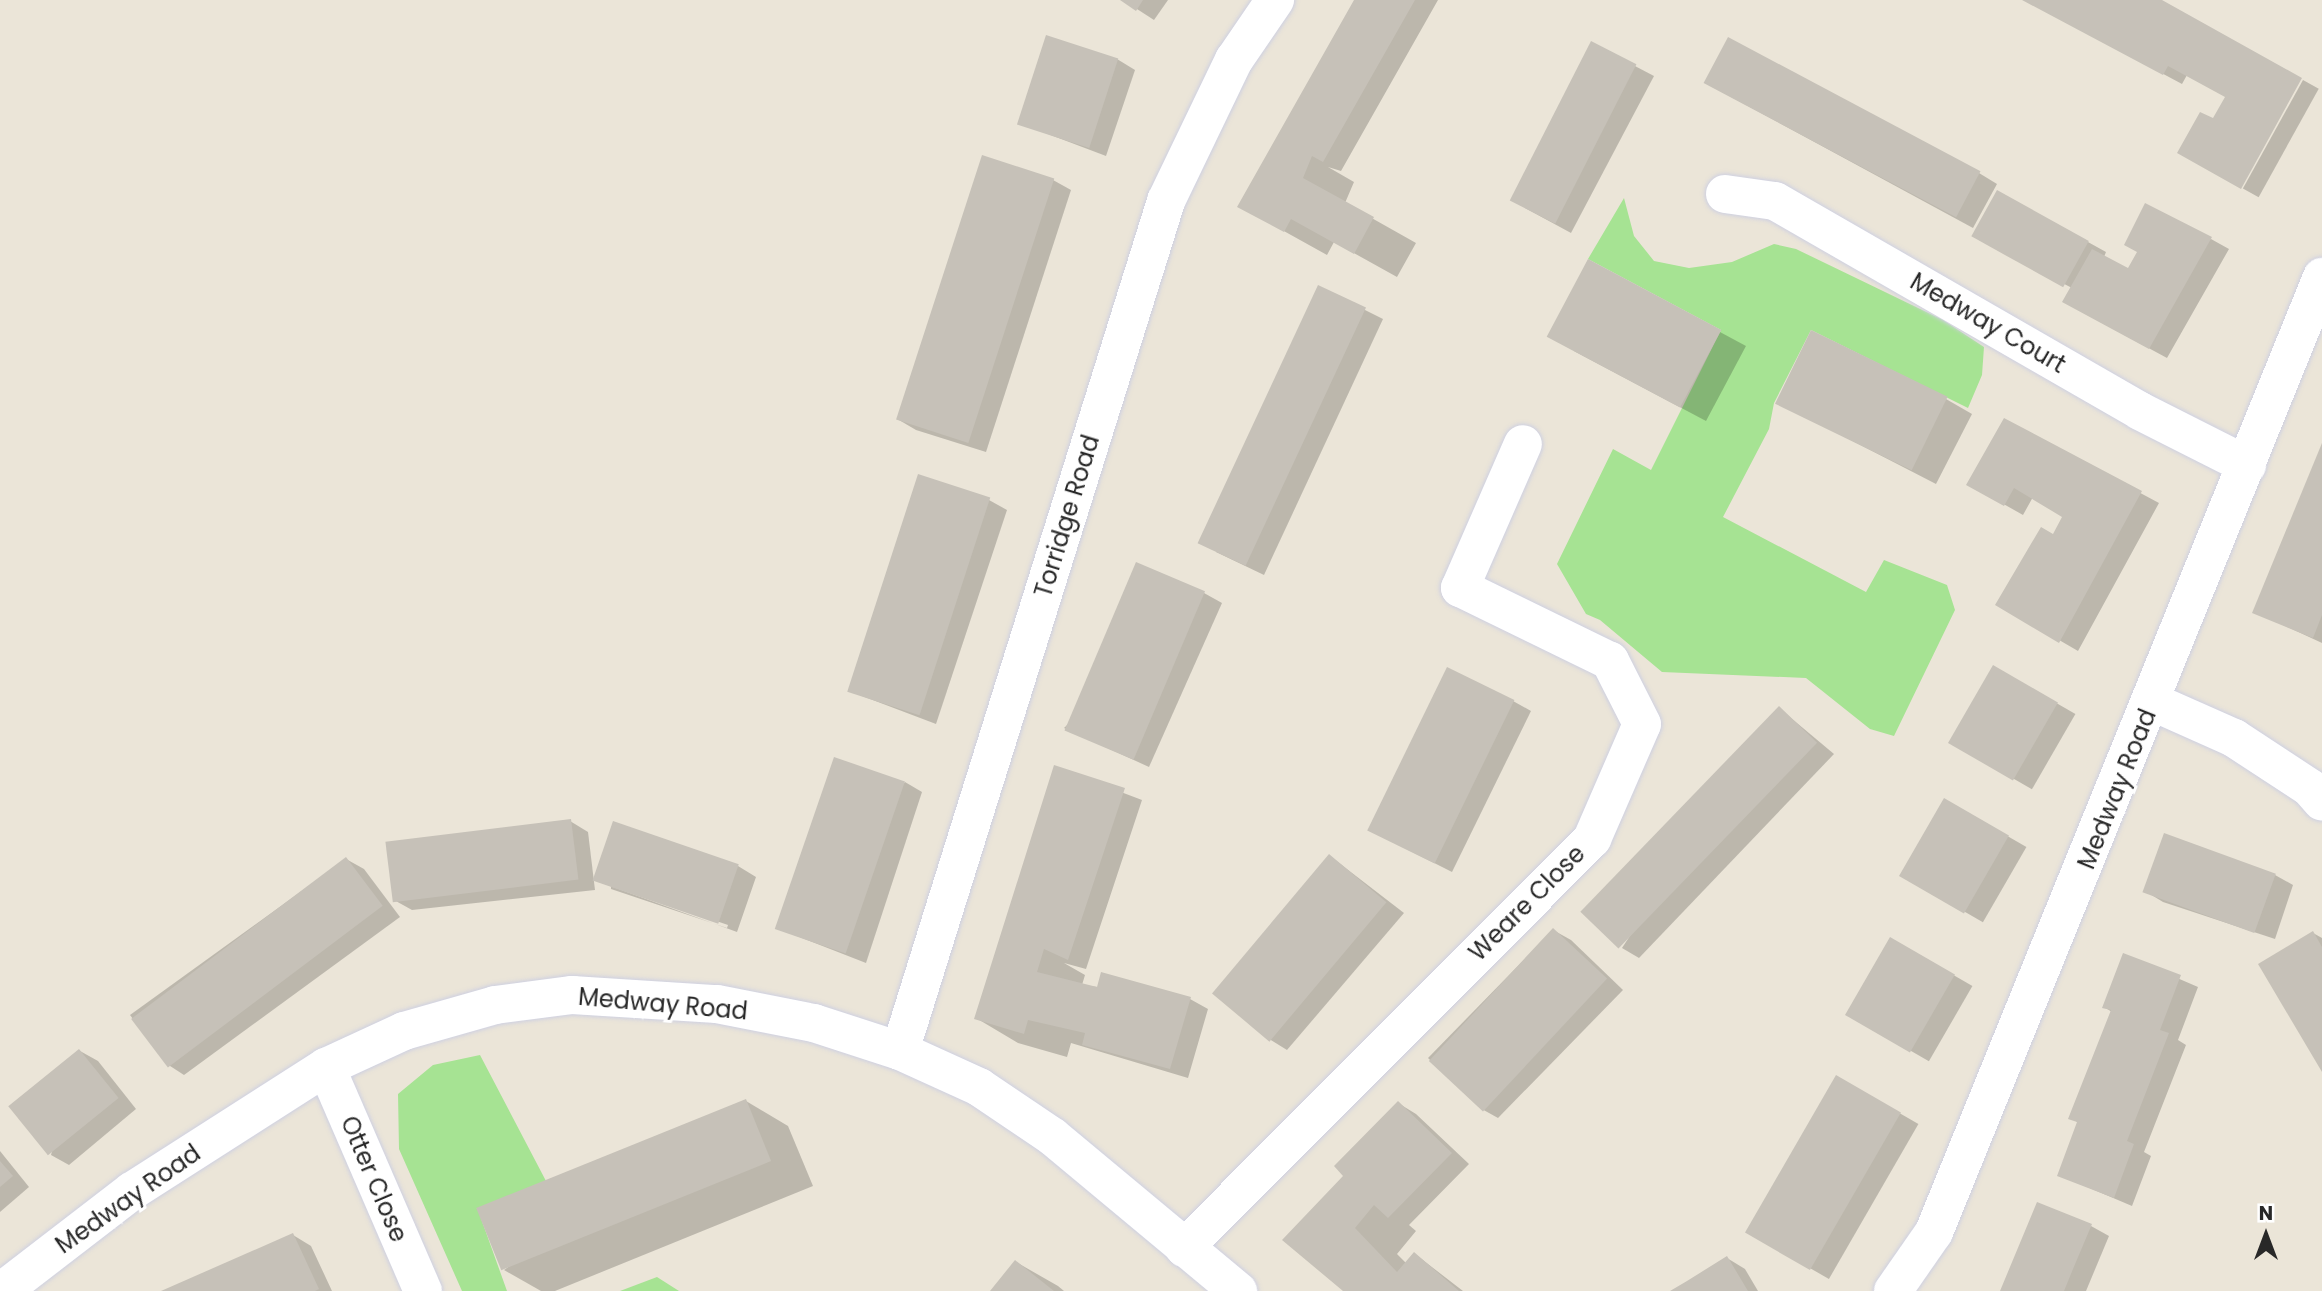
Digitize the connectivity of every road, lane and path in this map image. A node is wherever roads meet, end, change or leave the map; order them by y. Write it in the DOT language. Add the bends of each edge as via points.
graph roads {
  1 [pos="1275,0"];
  2 [pos="1726,194"];
  3 [pos="2322,276"];
  4 [pos="1523,444"];
  5 [pos="2247,465"];
  6 [pos="2153,702"];
  7 [pos="2322,802"];
  8 [pos="900,1051"];
  9 [pos="326,1067"];
  10 [pos="1184,1248"];
  11 [pos="2,1291"];
  12 [pos="423,1291"];
  13 [pos="1238,1291"];
  14 [pos="1893,1291"];
  1 -- 8 [label="street, Torridge Road" via="1234,60 1167,201"];
  2 -- 5 [label="street, Medway Court" via="1775,201 2140,411"];
  3 -- 5 [label="street, Medway Road"];
  4 -- 10 [label="street, Weare Close" via="1460,588 1610,661 1642,724 1592,839"];
  5 -- 6 [label="street, Medway Road"];
  6 -- 7 [label="street" via="2234,738 2310,788"];
  6 -- 14 [label="street, Medway Road" via="1934,1232"];
  8 -- 9 [label="street, Medway Road" via="814,1023 717,1004 572,995 495,1005 404,1031"];
  8 -- 10 [label="street, Medway Road" via="979,1087 1053,1136"];
  9 -- 11 [label="street, Medway Road" via="132,1191"];
  9 -- 12 [label="street, Otter Close"];
  10 -- 13 [label="street, Medway Road"];
}
